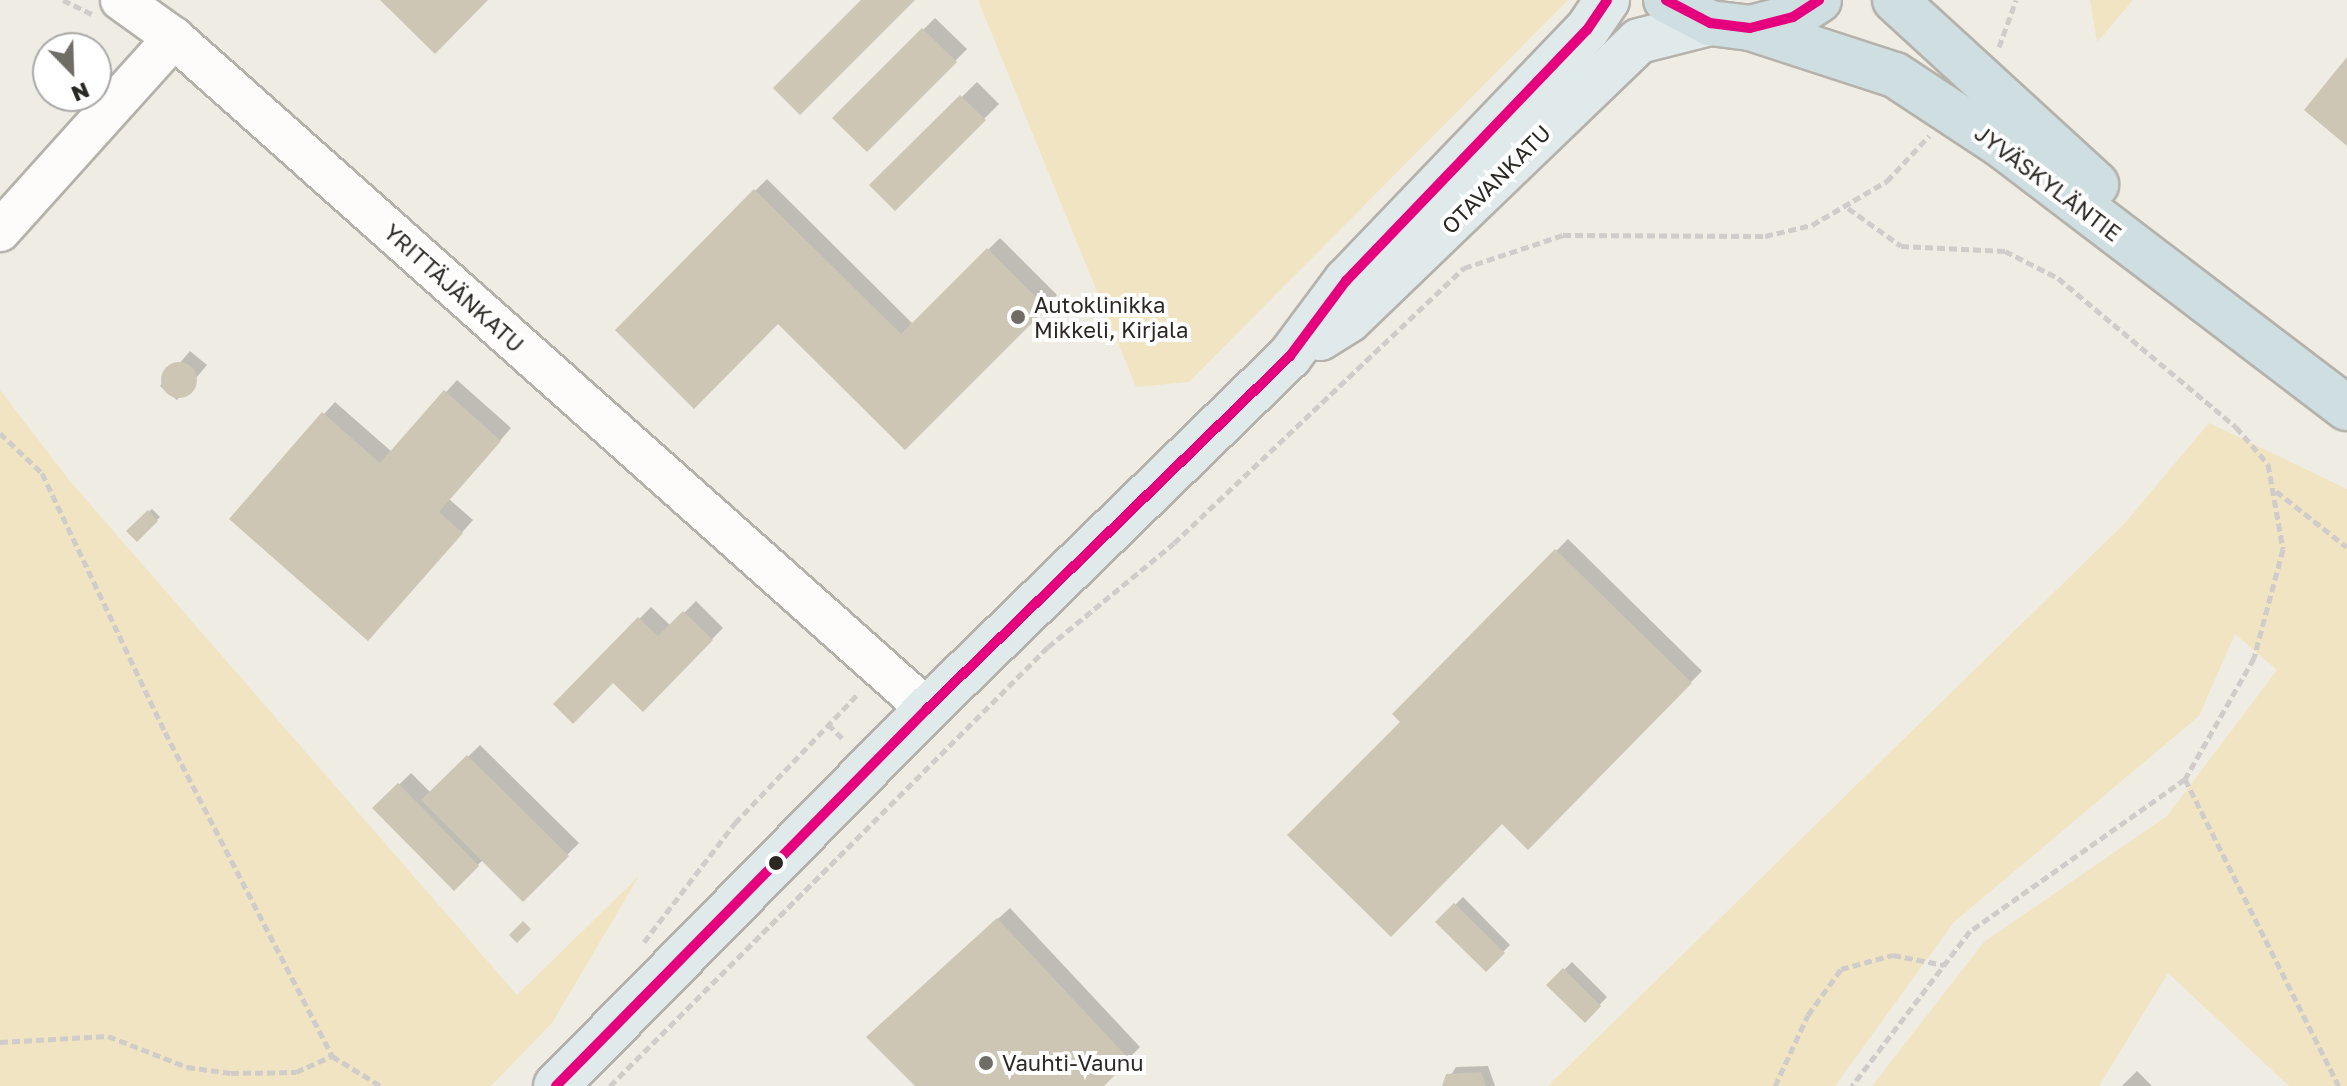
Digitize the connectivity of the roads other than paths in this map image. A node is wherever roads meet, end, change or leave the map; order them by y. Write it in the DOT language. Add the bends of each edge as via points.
graph roads {
  1 [pos="121,0"];
  2 [pos="1607,0"];
  3 [pos="1666,0"];
  4 [pos="1819,0"];
  5 [pos="1895,0"];
  6 [pos="1730,25"];
  7 [pos="174,38"];
  8 [pos="0,231"];
  9 [pos="1290,356"];
  10 [pos="2334,397"];
  11 [pos="927,709"];
  12 [pos="556,1086"];
  1 -- 7 [label="street, YRITTÄJÄNKATU"];
  2 -- 9 [label="main road, OTAVANKATU" via="1587,30 1346,281"];
  3 -- 6 [label="highway, JYVÄSKYLÄNTIE"];
  4 -- 6 [label="highway" via="1793,17"];
  5 -- 10 [label="highway, JYVÄSKYLÄNTIE"];
  6 -- 9 [label="main road, OTAVANKATU" via="1639,41 1349,320"];
  6 -- 10 [label="highway, JYVÄSKYLÄNTIE" via="1895,75 2004,147"];
  7 -- 8 [label="street"];
  7 -- 11 [label="street, YRITTÄJÄNKATU"];
  9 -- 11 [label="main road, OTAVANKATU"];
  11 -- 12 [label="main road, OTAVANKATU"];
}
